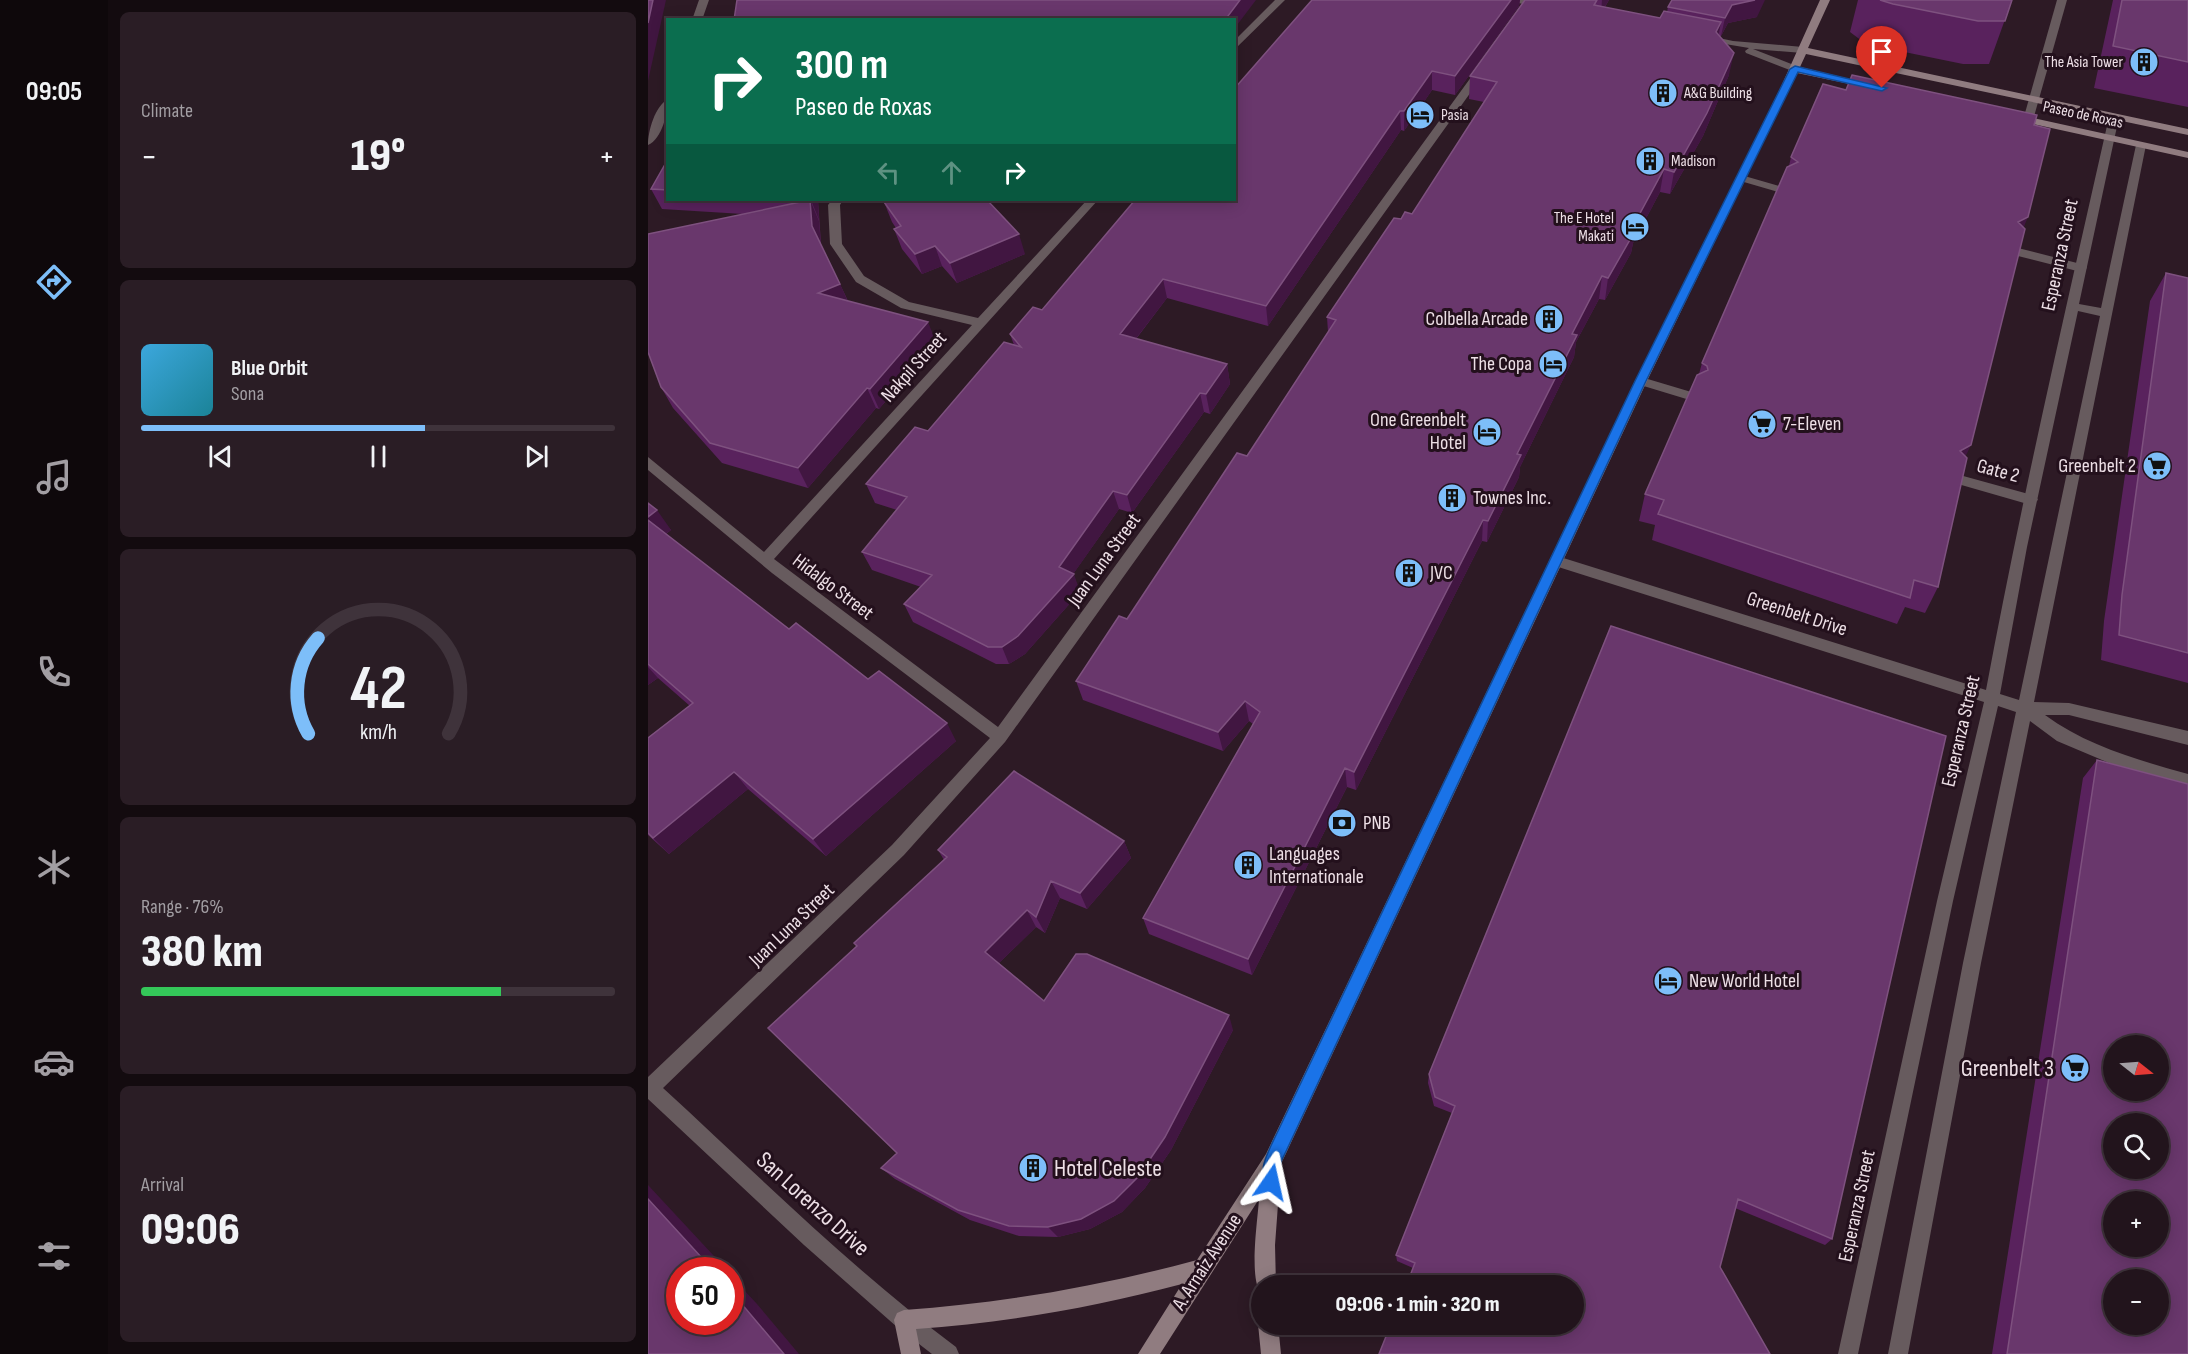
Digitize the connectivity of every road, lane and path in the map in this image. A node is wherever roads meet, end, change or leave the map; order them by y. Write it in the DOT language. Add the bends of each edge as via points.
graph roads {
  1 [pos="704,0"];
  2 [pos="1280,0"];
  3 [pos="1511,0"];
  4 [pos="1825,0"];
  5 [pos="2062,0"];
  6 [pos="1528,5"];
  7 [pos="1552,8"];
  8 [pos="698,18"];
  9 [pos="1690,35"];
  10 [pos="1733,44"];
  11 [pos="1236,45"];
  12 [pos="1803,50"];
  13 [pos="1488,61"];
  14 [pos="1795,69"];
  15 [pos="1882,88"];
  16 [pos="2033,100"];
  17 [pos="666,106"];
  18 [pos="2005,115"];
  19 [pos="2114,117"];
  20 [pos="2028,120"];
  21 [pos="2188,132"];
  22 [pos="2109,138"];
  23 [pos="648,141"];
  24 [pos="2141,145"];
  25 [pos="2188,155"];
  26 [pos="1742,178"];
  27 [pos="1782,190"];
  28 [pos="836,201"];
  29 [pos="1092,201"];
  30 [pos="2014,251"];
  31 [pos="2081,268"];
  32 [pos="2072,306"];
  33 [pos="2105,313"];
  34 [pos="980,323"];
  35 [pos="1641,381"];
  36 [pos="1693,397"];
  37 [pos="648,462"];
  38 [pos="1956,479"];
  39 [pos="2031,500"];
  40 [pos="765,560"];
  41 [pos="1557,561"];
  42 [pos="1992,698"];
  43 [pos="2024,708"];
  44 [pos="1000,737"];
  45 [pos="2188,738"];
  46 [pos="2188,781"];
  47 [pos="649,1089"];
  48 [pos="1273,1161"];
  49 [pos="1202,1269"];
  50 [pos="1266,1275"];
  51 [pos="904,1320"];
  52 [pos="1269,1335"];
  53 [pos="911,1354"];
  54 [pos="949,1354"];
  55 [pos="1148,1354"];
  56 [pos="1271,1354"];
  57 [pos="1848,1354"];
  58 [pos="1898,1354"];
  1 -- 8 [label="street"];
  2 -- 11 [label="street"];
  3 -- 6 [label="street"];
  4 -- 12 [label="main road, A. Arnaiz Avenue"];
  5 -- 16 [label="street"];
  6 -- 7 [label="street"];
  9 -- 10 [label="street"];
  10 -- 12 [label="street"];
  10 -- 14 [label="street"];
  12 -- 14 [label="main road, A. Arnaiz Avenue"];
  12 -- 16 [label="main road, Paseo de Roxas"];
  13 -- 44 [label="street, Juan Luna Street"];
  14 -- 15 [label="main road"];
  14 -- 26 [label="main road, A. Arnaiz Avenue"];
  16 -- 19 [label="main road, Paseo de Roxas"];
  16 -- 20 [label="street"];
  17 -- 23 [label="street"];
  18 -- 20 [label="main road, Paseo de Roxas"];
  19 -- 21 [label="main road, Paseo de Roxas"];
  19 -- 22 [label="street, Esperanza Street"];
  20 -- 22 [label="main road, Paseo de Roxas"];
  22 -- 24 [label="main road, Paseo de Roxas"];
  22 -- 31 [label="street, Esperanza Street"];
  24 -- 25 [label="main road, Paseo de Roxas"];
  24 -- 33 [label="street"];
  26 -- 27 [label="street"];
  26 -- 35 [label="main road, A. Arnaiz Avenue"];
  28 -- 34 [label="street" via="836,244 860,279 905,305"];
  29 -- 34 [label="street, Nakpil Street"];
  30 -- 31 [label="street"];
  31 -- 32 [label="street, Esperanza Street"];
  32 -- 33 [label="street"];
  32 -- 39 [label="street, Esperanza Street"];
  33 -- 43 [label="street"];
  34 -- 40 [label="street, Nakpil Street"];
  35 -- 36 [label="street"];
  35 -- 41 [label="main road, A. Arnaiz Avenue"];
  37 -- 40 [label="street, Hidalgo Street"];
  38 -- 39 [label="street, Gate 2"];
  39 -- 42 [label="street, Esperanza Street"];
  40 -- 44 [label="street, Hidalgo Street"];
  41 -- 42 [label="street, Greenbelt Drive"];
  41 -- 48 [label="main road, A. Arnaiz Avenue"];
  42 -- 43 [label="street, Greenbelt Drive"];
  42 -- 57 [label="street, Esperanza Street"];
  43 -- 45 [label="street, Greenbelt Drive" via="2069,709"];
  43 -- 46 [label="street, Greenbelt Drive" via="2062,736 2127,763"];
  43 -- 58 [label="street"];
  44 -- 47 [label="street, Juan Luna Street" via="898,850"];
  47 -- 51 [label="street, San Lorenzo Drive"];
  48 -- 49 [label="main road, A. Arnaiz Avenue"];
  48 -- 50 [label="main road"];
  49 -- 51 [label="main road" via="1032,1308"];
  49 -- 55 [label="main road, A. Arnaiz Avenue"];
  51 -- 53 [label="main road"];
  51 -- 54 [label="street, San Lorenzo Drive"];
  52 -- 56 [label="main road"];
}
